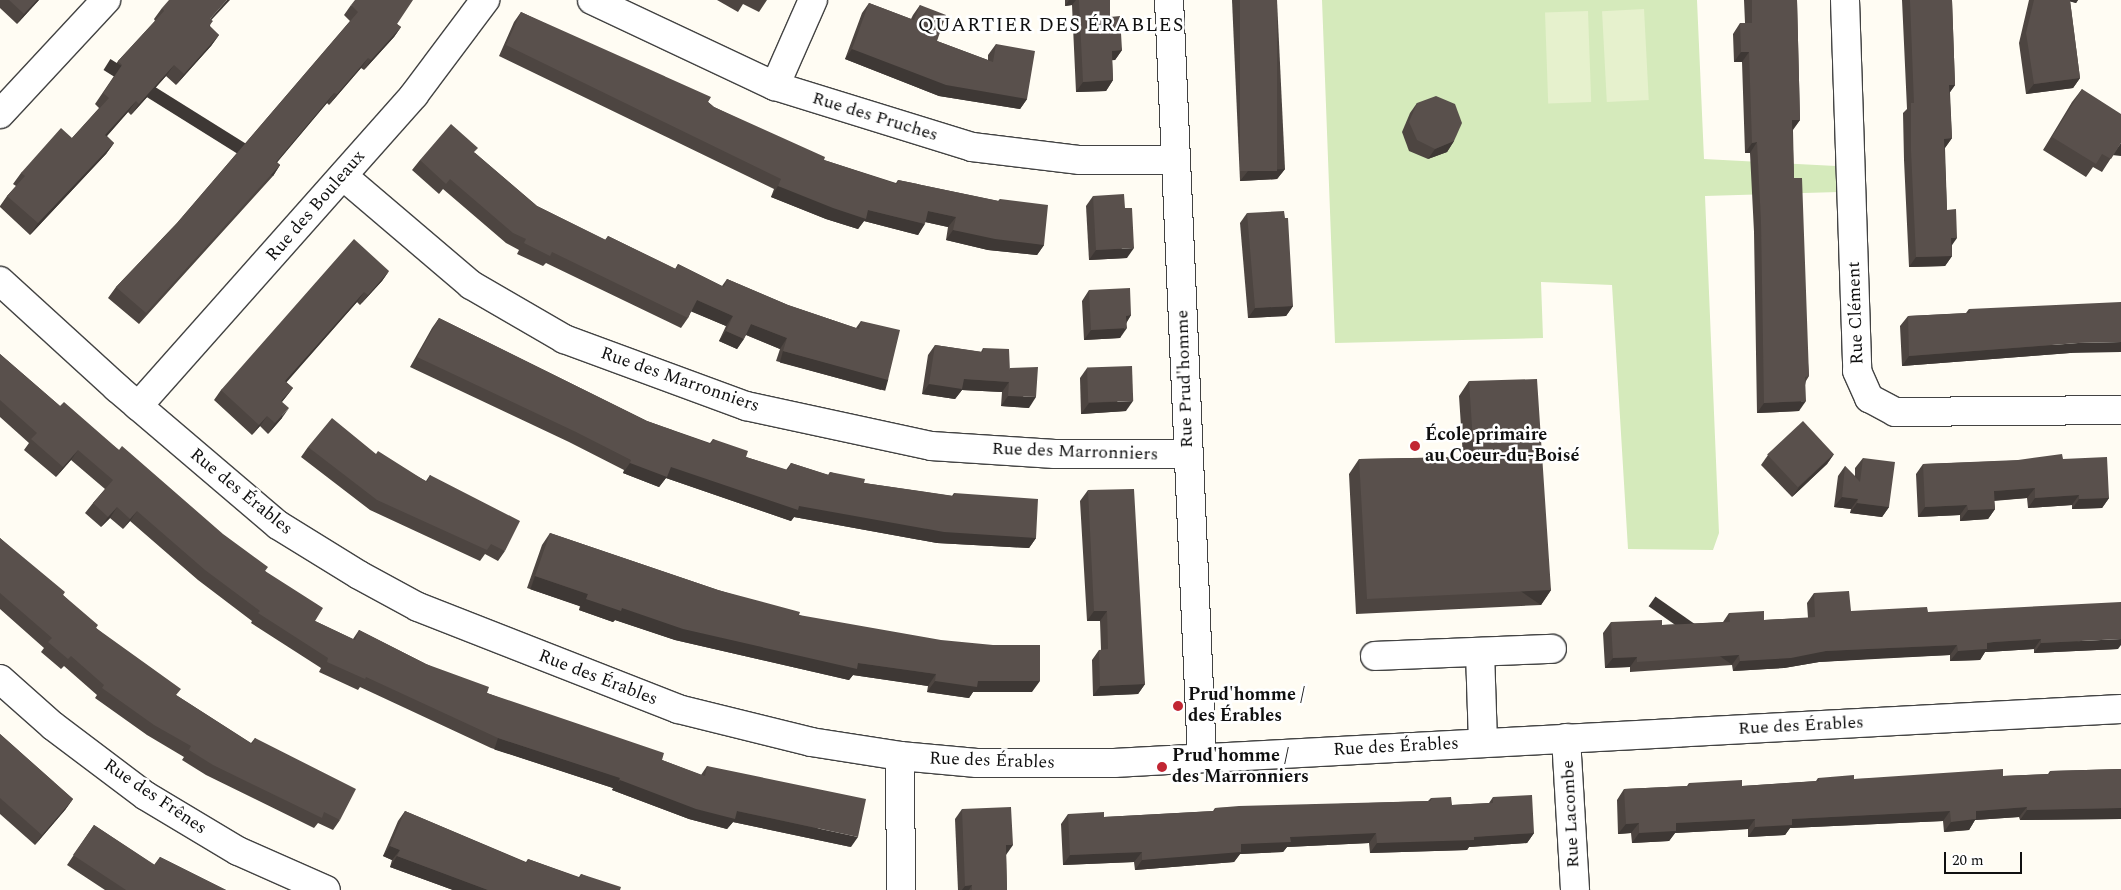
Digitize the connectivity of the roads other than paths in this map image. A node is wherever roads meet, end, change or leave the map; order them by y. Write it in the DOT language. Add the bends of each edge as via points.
graph roads {
  1 [pos="106,0"];
  2 [pos="485,0"];
  3 [pos="592,0"];
  4 [pos="813,0"];
  5 [pos="1169,0"];
  6 [pos="1845,0"];
  7 [pos="775,86"];
  8 [pos="0,114"];
  9 [pos="1176,160"];
  10 [pos="343,176"];
  11 [pos="0,280"];
  12 [pos="138,406"];
  13 [pos="2121,410"];
  14 [pos="1188,454"];
  15 [pos="1552,649"];
  16 [pos="1480,652"];
  17 [pos="1374,656"];
  18 [pos="0,679"];
  19 [pos="2121,709"];
  20 [pos="1566,738"];
  21 [pos="1483,742"];
  22 [pos="900,756"];
  23 [pos="1202,758"];
  24 [pos="326,890"];
  25 [pos="901,890"];
  26 [pos="1575,890"];
  1 -- 8 [label="street"];
  2 -- 10 [label="street, Rue des Bouleaux" via="414,95"];
  3 -- 7 [label="street, Rue des Pruches"];
  4 -- 7 [label="street"];
  5 -- 9 [label="street, Rue Prud'homme"];
  6 -- 13 [label="street, Rue Clément" via="1857,371 1869,398 1895,412"];
  7 -- 9 [label="street, Rue des Pruches" via="972,147 1080,160"];
  9 -- 14 [label="street, Rue Prud'homme"];
  10 -- 12 [label="street, Rue des Bouleaux"];
  10 -- 14 [label="street, Rue des Marronniers" via="471,285 556,334 746,406 931,446 1055,454"];
  11 -- 12 [label="street, Rue des Érables"];
  12 -- 22 [label="street, Rue des Érables" via="278,525 418,607 678,709 811,742"];
  14 -- 23 [label="street, Rue Prud'homme"];
  15 -- 16 [label="street"];
  16 -- 17 [label="street"];
  16 -- 21 [label="street"];
  18 -- 24 [label="street, Rue des Frênes" via="53,726 146,796 238,851"];
  19 -- 20 [label="street, Rue des Érables"];
  20 -- 21 [label="street, Rue des Érables"];
  20 -- 26 [label="street, Rue Lacombe"];
  21 -- 23 [label="street, Rue des Érables"];
  22 -- 23 [label="street, Rue des Érables" via="977,763 1038,764"];
  22 -- 25 [label="street"];
}
